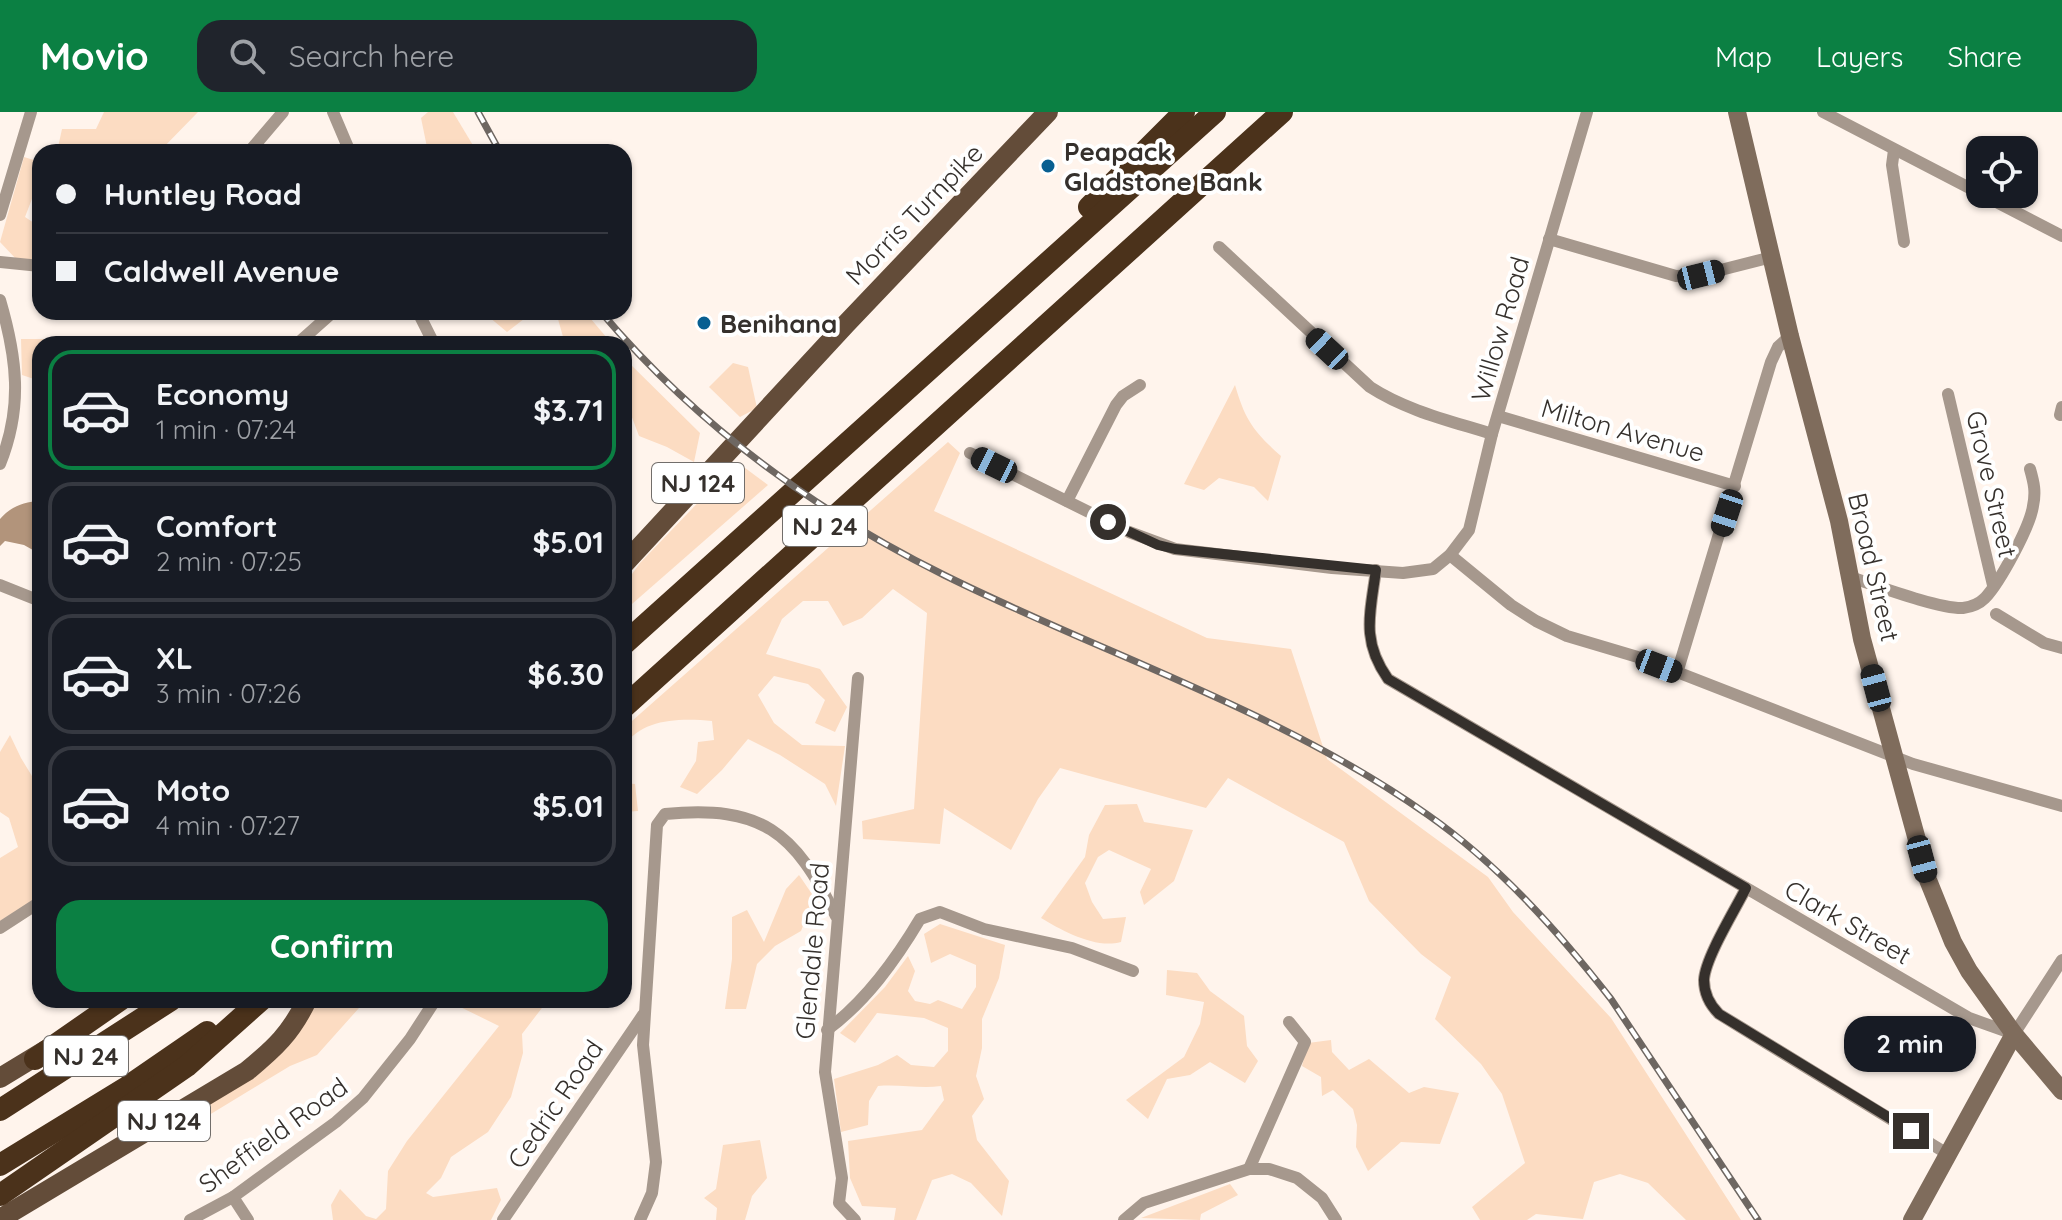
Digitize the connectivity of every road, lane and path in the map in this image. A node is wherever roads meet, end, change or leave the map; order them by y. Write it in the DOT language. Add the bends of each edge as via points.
graph roads {
  1 [pos="31,112"];
  2 [pos="283,112"];
  3 [pos="333,112"];
  4 [pos="1048,112"];
  5 [pos="1184,112"];
  6 [pos="1215,112"];
  7 [pos="1282,112"];
  8 [pos="1587,112"];
  9 [pos="1823,112"];
  10 [pos="1741,117"];
  11 [pos="256,144"];
  12 [pos="347,144"];
  13 [pos="1894,150"];
  14 [pos="0,215"];
  15 [pos="2062,236"];
  16 [pos="1549,239"];
  17 [pos="1904,242"];
  18 [pos="1219,247"];
  19 [pos="1772,257"];
  20 [pos="0,262"];
  21 [pos="32,265"];
  22 [pos="0,300"];
  23 [pos="324,320"];
  24 [pos="306,336"];
  25 [pos="1790,336"];
  26 [pos="1140,385"];
  27 [pos="1948,394"];
  28 [pos="885,411"];
  29 [pos="1498,416"];
  30 [pos="1492,434"];
  31 [pos="970,453"];
  32 [pos="0,464"];
  33 [pos="2030,469"];
  34 [pos="1735,486"];
  35 [pos="1067,501"];
  36 [pos="632,555"];
  37 [pos="1450,555"];
  38 [pos="1376,570"];
  39 [pos="1850,577"];
  40 [pos="0,585"];
  41 [pos="1993,585"];
  42 [pos="32,598"];
  43 [pos="1996,614"];
  44 [pos="632,637"];
  45 [pos="2062,648"];
  46 [pos="1677,673"];
  47 [pos="858,678"];
  48 [pos="632,700"];
  49 [pos="1895,757"];
  50 [pos="2062,806"];
  51 [pos="1746,888"];
  52 [pos="32,907"];
  53 [pos="836,916"];
  54 [pos="0,928"];
  55 [pos="2062,960"];
  56 [pos="1133,971"];
  57 [pos="98,1008"];
  58 [pos="108,1008"];
  59 [pos="159,1008"];
  60 [pos="241,1008"];
  61 [pos="252,1008"];
  62 [pos="303,1008"];
  63 [pos="430,1008"];
  64 [pos="644,1013"];
  65 [pos="1289,1022"];
  66 [pos="827,1030"];
  67 [pos="2014,1034"];
  68 [pos="35,1059"];
  69 [pos="0,1078"];
  70 [pos="2062,1091"];
  71 [pos="0,1110"];
  72 [pos="1946,1153"];
  73 [pos="0,1165"];
  74 [pos="1249,1169"];
  75 [pos="0,1195"];
  76 [pos="233,1197"];
  77 [pos="839,1203"];
  78 [pos="0,1219"];
  79 [pos="190,1220"];
  80 [pos="248,1220"];
  81 [pos="503,1220"];
  82 [pos="640,1220"];
  83 [pos="835,1220"];
  84 [pos="855,1220"];
  85 [pos="1124,1220"];
  86 [pos="1336,1220"];
  87 [pos="1912,1220"];
  1 -- 14 [label="street"];
  2 -- 11 [label="street"];
  3 -- 12 [label="street"];
  4 -- 36 [label="main road, Morris Turnpike / NJ 124"];
  5 -- 28 [label="highway"];
  6 -- 28 [label="highway, NJ 24"];
  7 -- 48 [label="highway, NJ 24"];
  8 -- 16 [label="street, Willow Road"];
  9 -- 13 [label="street"];
  10 -- 19 [label="main road, Broad Street"];
  13 -- 15 [label="street"];
  13 -- 17 [label="street"];
  16 -- 19 [label="street" via="1676,276"];
  16 -- 29 [label="street, Willow Road"];
  18 -- 30 [label="street" via="1370,387 1390,400"];
  19 -- 25 [label="main road, Broad Street"];
  20 -- 21 [label="street"];
  22 -- 32 [label="street" via="17,371"];
  23 -- 24 [label="street"];
  25 -- 34 [label="street" via="1771,362"];
  25 -- 39 [label="main road, Broad Street"];
  26 -- 35 [label="street" via="1116,405"];
  27 -- 41 [label="street, Grove Street"];
  28 -- 44 [label="highway, NJ 24"];
  29 -- 30 [label="street, Willow Road"];
  29 -- 34 [label="street, Milton Avenue"];
  30 -- 37 [label="street, Willow Road" via="1469,530"];
  31 -- 35 [label="street"];
  33 -- 41 [label="street" via="2036,488 2033,510"];
  34 -- 46 [label="street"];
  35 -- 38 [label="street" via="1175,549"];
  37 -- 38 [label="street" via="1423,572"];
  37 -- 46 [label="street" via="1536,621"];
  38 -- 51 [label="street, Clark Street" via="1369,642 1388,679"];
  39 -- 41 [label="street" via="1954,608 1975,605"];
  39 -- 49 [label="main road, Broad Street"];
  40 -- 42 [label="street"];
  43 -- 45 [label="street"];
  46 -- 49 [label="street"];
  47 -- 53 [label="street, Glendale Road"];
  49 -- 50 [label="street"];
  49 -- 67 [label="main road, Broad Street" via="1940,913 1969,971"];
  51 -- 67 [label="street, Clark Street" via="1969,1018"];
  51 -- 72 [label="street" via="1705,972 1712,1008"];
  52 -- 54 [label="street"];
  53 -- 64 [label="street" via="807,863 765,825 712,811 665,814 657,825"];
  53 -- 66 [label="street, Glendale Road"];
  55 -- 67 [label="street"];
  56 -- 66 [label="street" via="1072,948 984,929 940,912 920,919 854,1010"];
  57 -- 68 [label="main road"];
  58 -- 68 [label="highway"];
  59 -- 71 [label="highway, NJ 24"];
  60 -- 73 [label="highway, NJ 24" via="127,1087"];
  61 -- 75 [label="highway" via="187,1066"];
  62 -- 78 [label="main road, NJ 124" via="277,1047 247,1071"];
  63 -- 76 [label="street, Sheffield Road" via="363,1098"];
  64 -- 81 [label="street, Cedric Road"];
  64 -- 82 [label="street" via="656,1162 652,1193"];
  65 -- 74 [label="street" via="1305,1042"];
  66 -- 77 [label="street, Glendale Road" via="825,1072 842,1178"];
  67 -- 70 [label="main road, Broad Street"];
  67 -- 72 [label="main road"];
  68 -- 69 [label="main road"];
  72 -- 87 [label="main road"];
  74 -- 85 [label="street" via="1144,1203"];
  74 -- 86 [label="street" via="1297,1178 1322,1198"];
  76 -- 79 [label="street, Sheffield Road"];
  76 -- 80 [label="street"];
  77 -- 83 [label="street, Glendale Road"];
  77 -- 84 [label="street"];
}
